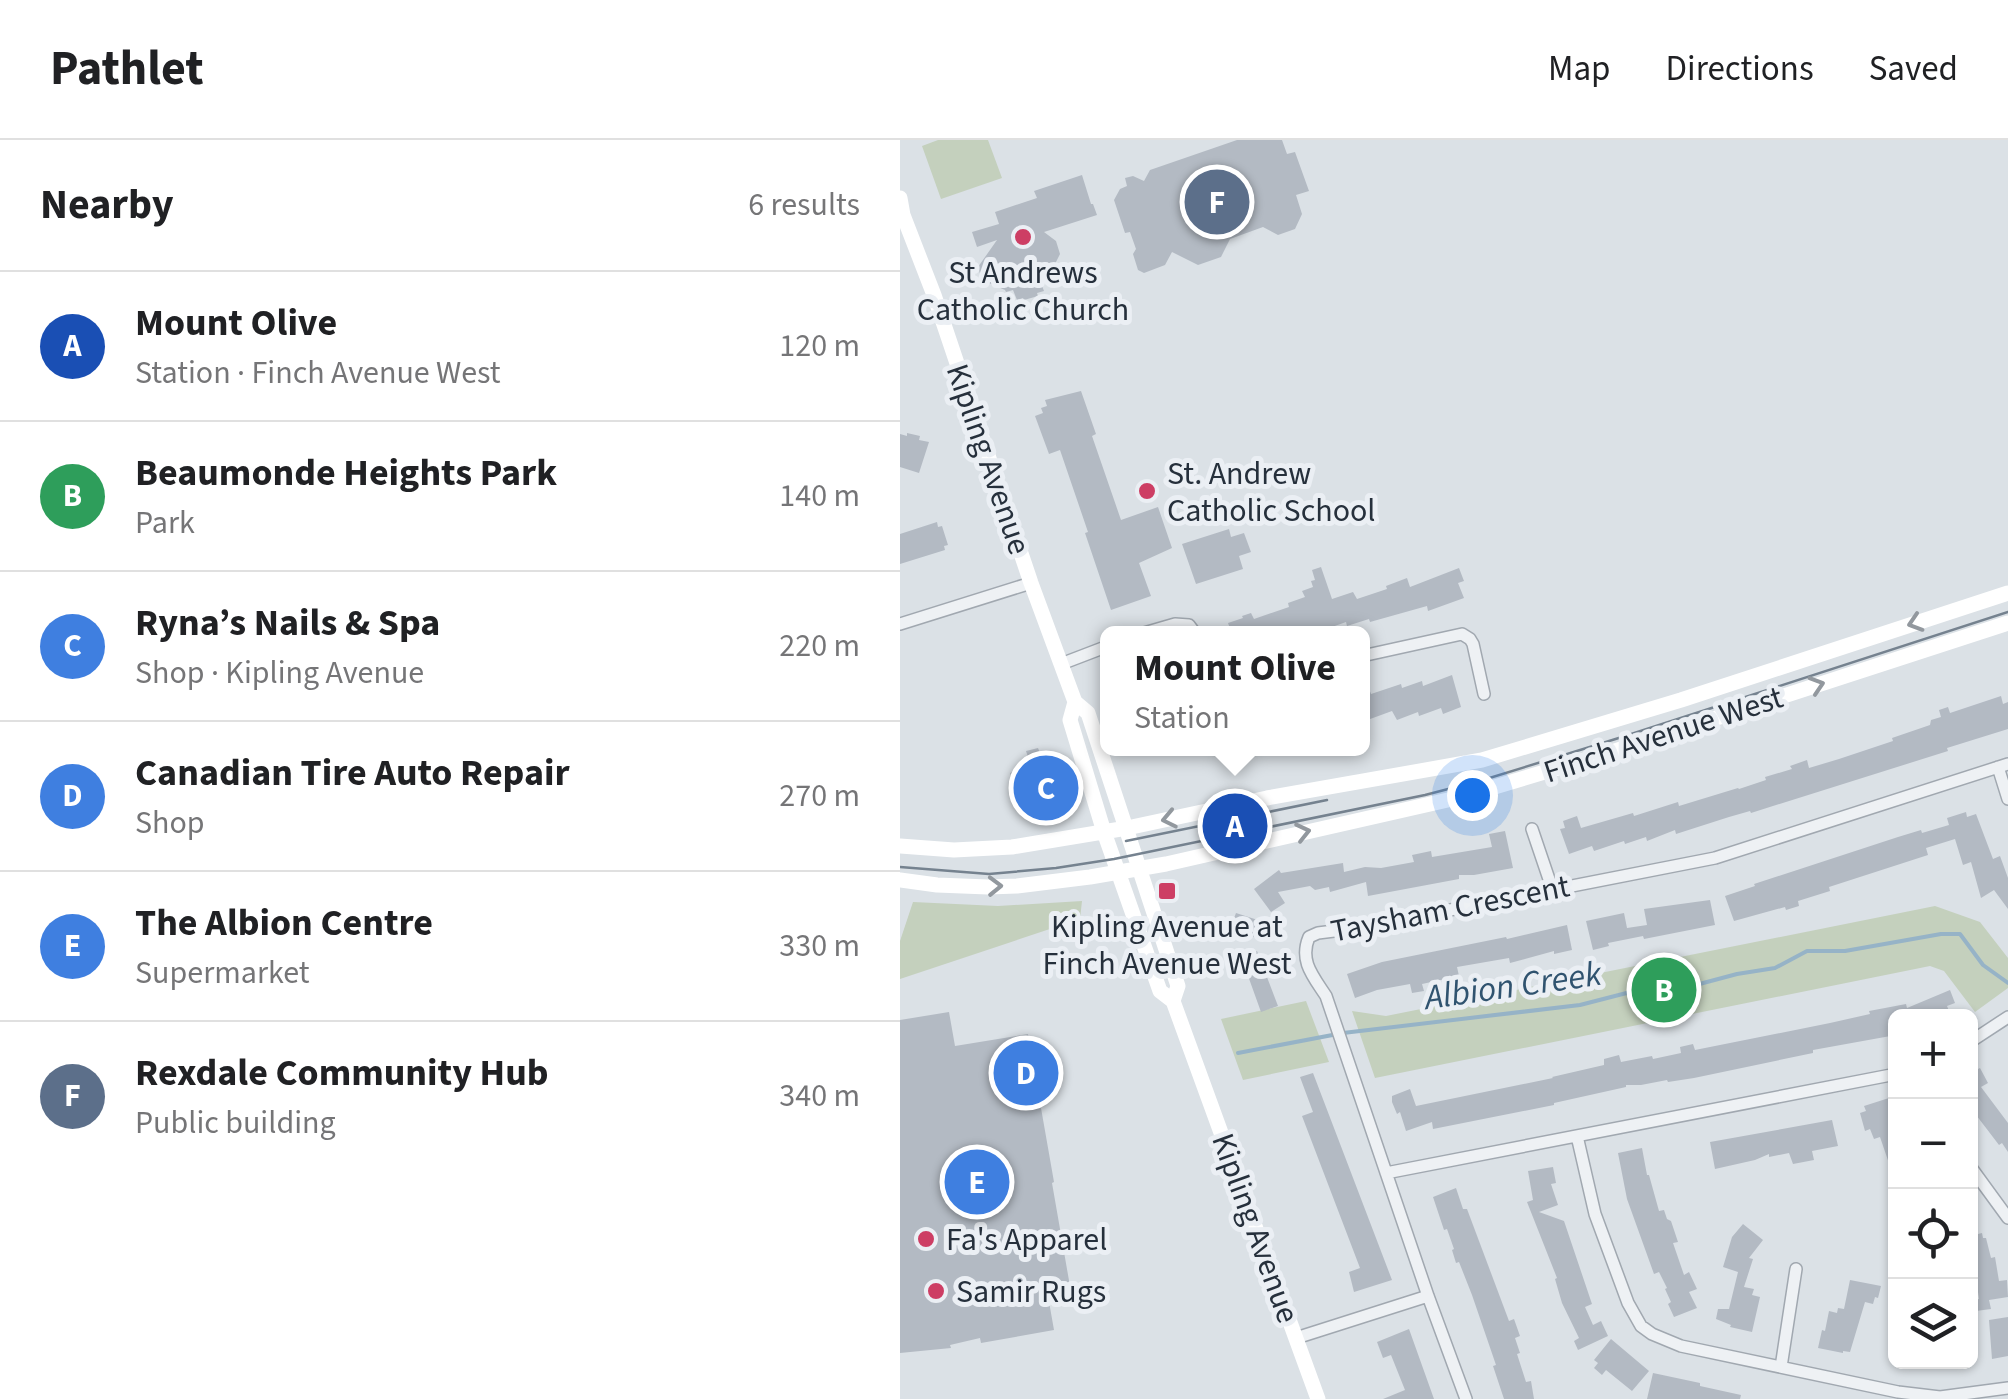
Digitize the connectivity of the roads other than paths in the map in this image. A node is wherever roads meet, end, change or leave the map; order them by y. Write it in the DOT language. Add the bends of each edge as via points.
graph roads {
  1 [pos="901,207"];
  2 [pos="1030,583"];
  3 [pos="2008,593"];
  4 [pos="2008,623"];
  5 [pos="900,624"];
  6 [pos="1100,649"];
  7 [pos="1370,654"];
  8 [pos="1061,664"];
  9 [pos="1484,694"];
  10 [pos="1076,702"];
  11 [pos="1100,748"];
  12 [pos="1103,756"];
  13 [pos="2003,766"];
  14 [pos="2008,798"];
  15 [pos="1127,828"];
  16 [pos="1532,829"];
  17 [pos="1104,832"];
  18 [pos="900,846"];
  19 [pos="1140,869"];
  20 [pos="1118,872"];
  21 [pos="900,880"];
  22 [pos="1552,888"];
  23 [pos="1173,1001"];
  24 [pos="2005,1019"];
  25 [pos="1978,1037"];
  26 [pos="1888,1076"];
  27 [pos="1577,1136"];
  28 [pos="1386,1173"];
  29 [pos="1978,1177"];
  30 [pos="2008,1218"];
  31 [pos="1796,1269"];
  32 [pos="1428,1296"];
  33 [pos="1296,1338"];
  34 [pos="1780,1367"];
  35 [pos="2008,1388"];
  36 [pos="1318,1399"];
  37 [pos="1466,1399"];
  1 -- 2 [label="main road, Kipling Avenue"];
  2 -- 5 [label="street"];
  2 -- 8 [label="main road, Kipling Avenue"];
  3 -- 15 [label="main road, Finch Avenue West, one-way" via="1482,760"];
  19 -- 4 [label="main road, Finch Avenue West, one-way" via="1461,797"];
  6 -- 8 [label="street"];
  7 -- 9 [label="street" via="1462,634 1473,644"];
  8 -- 10 [label="main road, Kipling Avenue"];
  10 -- 11 [label="main road, Kipling Avenue" via="1088,713"];
  10 -- 17 [label="main road, Kipling Avenue" via="1070,720"];
  12 -- 15 [label="main road, Kipling Avenue"];
  13 -- 14 [label="street"];
  13 -- 22 [label="street, Taysham Crescent" via="1715,858"];
  15 -- 17 [label="main road, Finch Avenue West"];
  15 -- 19 [label="main road, Kipling Avenue"];
  16 -- 22 [label="street"];
  17 -- 18 [label="main road, Finch Avenue West" via="982,850"];
  17 -- 20 [label="main road, Kipling Avenue"];
  19 -- 20 [label="main road, Finch Avenue West"];
  19 -- 23 [label="main road, Kipling Avenue" via="1178,986"];
  21 -- 20 [label="main road, Finch Avenue West, one-way" via="1017,886"];
  20 -- 23 [label="main road, Kipling Avenue" via="1160,990"];
  22 -- 28 [label="street, Taysham Crescent" via="1309,937 1304,962 1326,996"];
  23 -- 33 [label="main road, Kipling Avenue"];
  24 -- 25 [label="street"];
  26 -- 27 [label="street"];
  27 -- 28 [label="street"];
  27 -- 34 [label="street" via="1594,1214 1641,1326 1681,1346"];
  28 -- 32 [label="street, Taysham Crescent"];
  29 -- 30 [label="street"];
  31 -- 34 [label="street"];
  32 -- 33 [label="street"];
  32 -- 37 [label="street, Taysham Crescent"];
  33 -- 36 [label="main road, Kipling Avenue"];
  34 -- 35 [label="street" via="1940,1397"];
}
